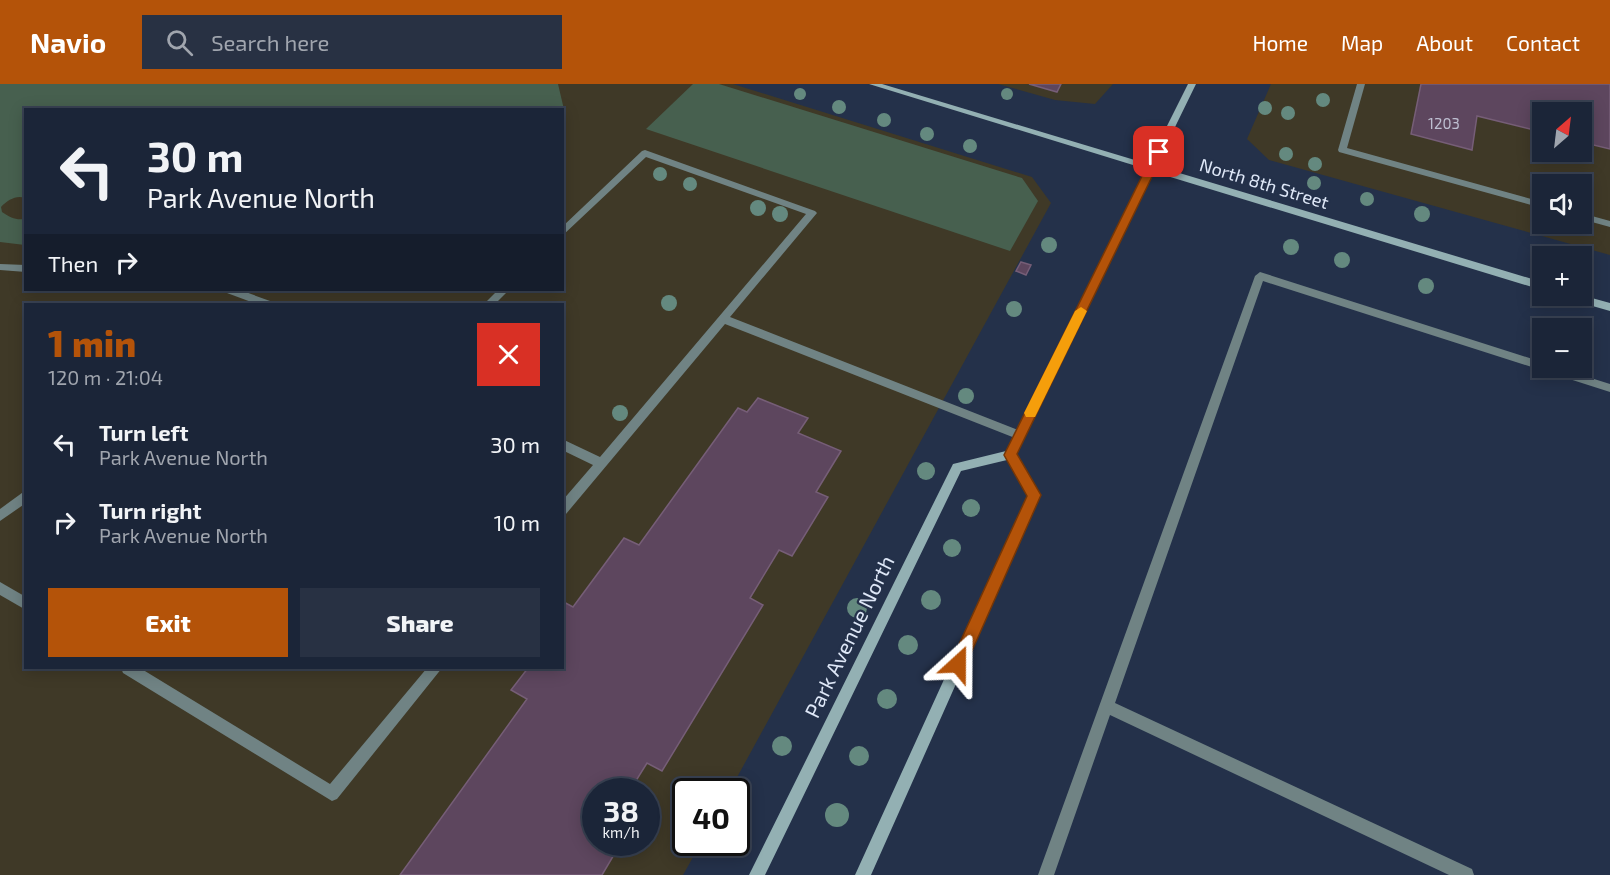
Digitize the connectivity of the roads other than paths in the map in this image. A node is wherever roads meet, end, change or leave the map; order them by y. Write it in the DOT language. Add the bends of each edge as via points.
graph roads {
  1 [pos="873,84"];
  2 [pos="1192,84"];
  3 [pos="1361,84"];
  4 [pos="1152,167"];
  5 [pos="1532,203"];
  6 [pos="1592,219"];
  7 [pos="1610,224"];
  8 [pos="564,231"];
  9 [pos="0,267"];
  10 [pos="24,270"];
  11 [pos="1532,283"];
  12 [pos="233,291"];
  13 [pos="503,291"];
  14 [pos="1592,302"];
  15 [pos="259,303"];
  16 [pos="490,303"];
  17 [pos="1610,307"];
  18 [pos="724,319"];
  19 [pos="1532,363"];
  20 [pos="1578,378"];
  21 [pos="1610,388"];
  22 [pos="1019,435"];
  23 [pos="564,445"];
  24 [pos="1010,455"];
  25 [pos="601,463"];
  26 [pos="24,497"];
  27 [pos="564,508"];
  28 [pos="0,516"];
  29 [pos="0,588"];
  30 [pos="24,603"];
  31 [pos="130,669"];
  32 [pos="434,669"];
  33 [pos="1106,706"];
  34 [pos="757,875"];
  35 [pos="863,875"];
  36 [pos="1046,875"];
  37 [pos="1466,875"];
  1 -- 4 [label="street, North 8th Street"];
  2 -- 4 [label="street"];
  3 -- 5 [label="lane" via="1341,150"];
  4 -- 11 [label="street, North 8th Street"];
  4 -- 22 [label="street"];
  6 -- 7 [label="lane"];
  8 -- 18 [label="lane" via="645,153 812,213"];
  9 -- 10 [label="lane"];
  12 -- 15 [label="lane"];
  13 -- 16 [label="lane"];
  14 -- 17 [label="street"];
  18 -- 22 [label="lane"];
  18 -- 25 [label="lane"];
  19 -- 33 [label="lane" via="1260,276"];
  20 -- 21 [label="lane"];
  22 -- 24 [label="street"];
  23 -- 25 [label="lane"];
  24 -- 34 [label="street, Park Avenue North" via="957,467"];
  24 -- 35 [label="street" via="1034,495"];
  25 -- 27 [label="lane"];
  26 -- 28 [label="lane"];
  29 -- 30 [label="lane"];
  31 -- 32 [label="lane" via="332,794"];
  33 -- 36 [label="lane"];
  33 -- 37 [label="lane"];
}
